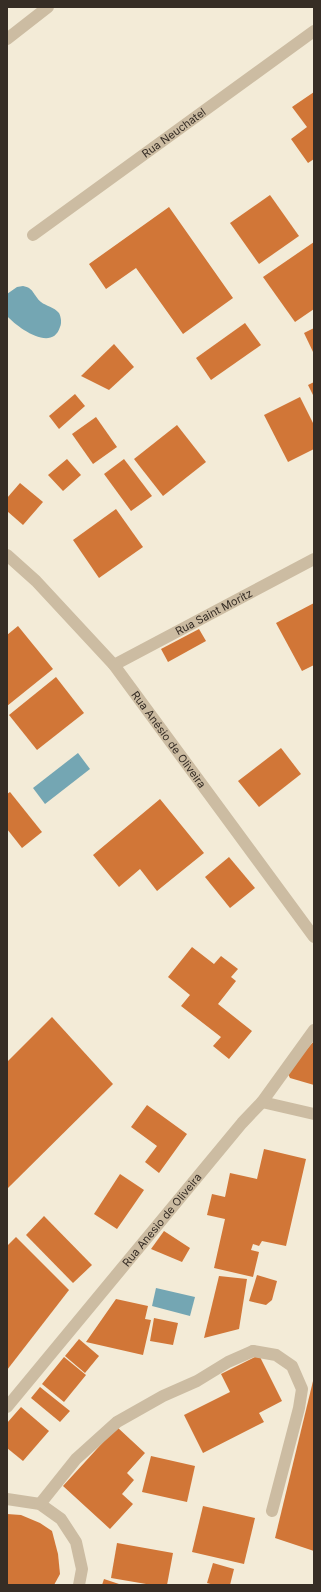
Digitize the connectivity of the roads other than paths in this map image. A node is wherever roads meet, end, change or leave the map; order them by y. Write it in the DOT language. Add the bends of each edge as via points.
graph roads {
  1 [pos="48,7"];
  2 [pos="314,31"];
  3 [pos="7,39"];
  4 [pos="33,235"];
  5 [pos="7,555"];
  6 [pos="314,559"];
  7 [pos="114,665"];
  8 [pos="314,937"];
  9 [pos="314,1030"];
  10 [pos="262,1102"];
  11 [pos="314,1114"];
  12 [pos="7,1407"];
  13 [pos="7,1499"];
  14 [pos="40,1504"];
  15 [pos="272,1511"];
  16 [pos="79,1585"];
  1 -- 3 [label="street"];
  2 -- 4 [label="street, Rua Neuchatel"];
  5 -- 7 [label="street, Rua Anésio de Oliveira" via="36,581"];
  6 -- 7 [label="street, Rua Saint Moritz"];
  7 -- 8 [label="street, Rua Anésio de Oliveira"];
  9 -- 10 [label="street, Rua Anesio de Oliveira"];
  10 -- 11 [label="street"];
  10 -- 12 [label="street, Rua Anesio de Oliveira"];
  13 -- 14 [label="street"];
  14 -- 15 [label="street" via="76,1459 117,1422 253,1351 276,1355 292,1366 302,1389"];
  14 -- 16 [label="street" via="61,1519 76,1542 82,1569"];
}
